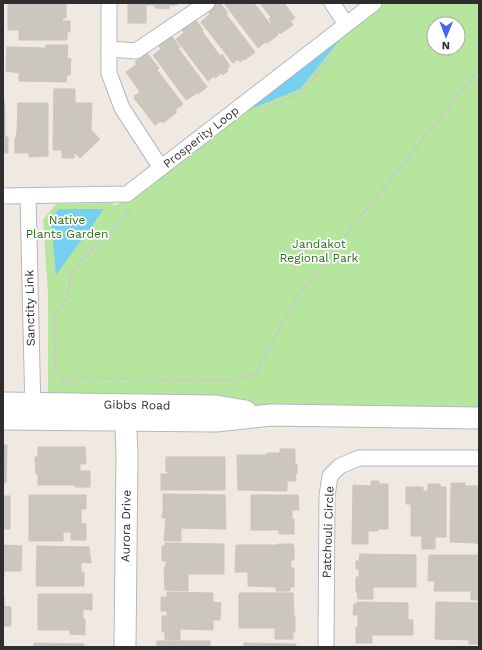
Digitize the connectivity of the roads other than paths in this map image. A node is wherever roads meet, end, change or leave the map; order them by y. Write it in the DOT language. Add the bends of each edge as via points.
graph roads {
  1 [pos="109,3"];
  2 [pos="207,3"];
  3 [pos="332,3"];
  4 [pos="374,3"];
  5 [pos="346,24"];
  6 [pos="109,49"];
  7 [pos="160,168"];
  8 [pos="3,196"];
  9 [pos="28,197"];
  10 [pos="3,403"];
  11 [pos="33,411"];
  12 [pos="126,412"];
  13 [pos="479,418"];
  14 [pos="3,419"];
  15 [pos="479,458"];
  16 [pos="125,647"];
  17 [pos="326,647"];
  1 -- 6 [label="street"];
  2 -- 6 [label="street" via="136,51"];
  3 -- 5 [label="street"];
  4 -- 5 [label="street, Prosperity Loop"];
  5 -- 7 [label="street, Prosperity Loop"];
  6 -- 7 [label="street" via="109,72 122,108"];
  7 -- 9 [label="street, Prosperity Loop" via="127,194"];
  8 -- 9 [label="street, Prosperity Loop"];
  9 -- 11 [label="street, Sanctity Link"];
  10 -- 11 [label="main road, Gibbs Road"];
  11 -- 12 [label="main road, Gibbs Road"];
  11 -- 14 [label="main road, Gibbs Road"];
  12 -- 13 [label="main road, Gibbs Road" via="216,421 270,416"];
  12 -- 16 [label="main road, Aurora Drive"];
  15 -- 17 [label="street, Patchouli Circle" via="359,458 340,466 330,476 327,496"];
}
